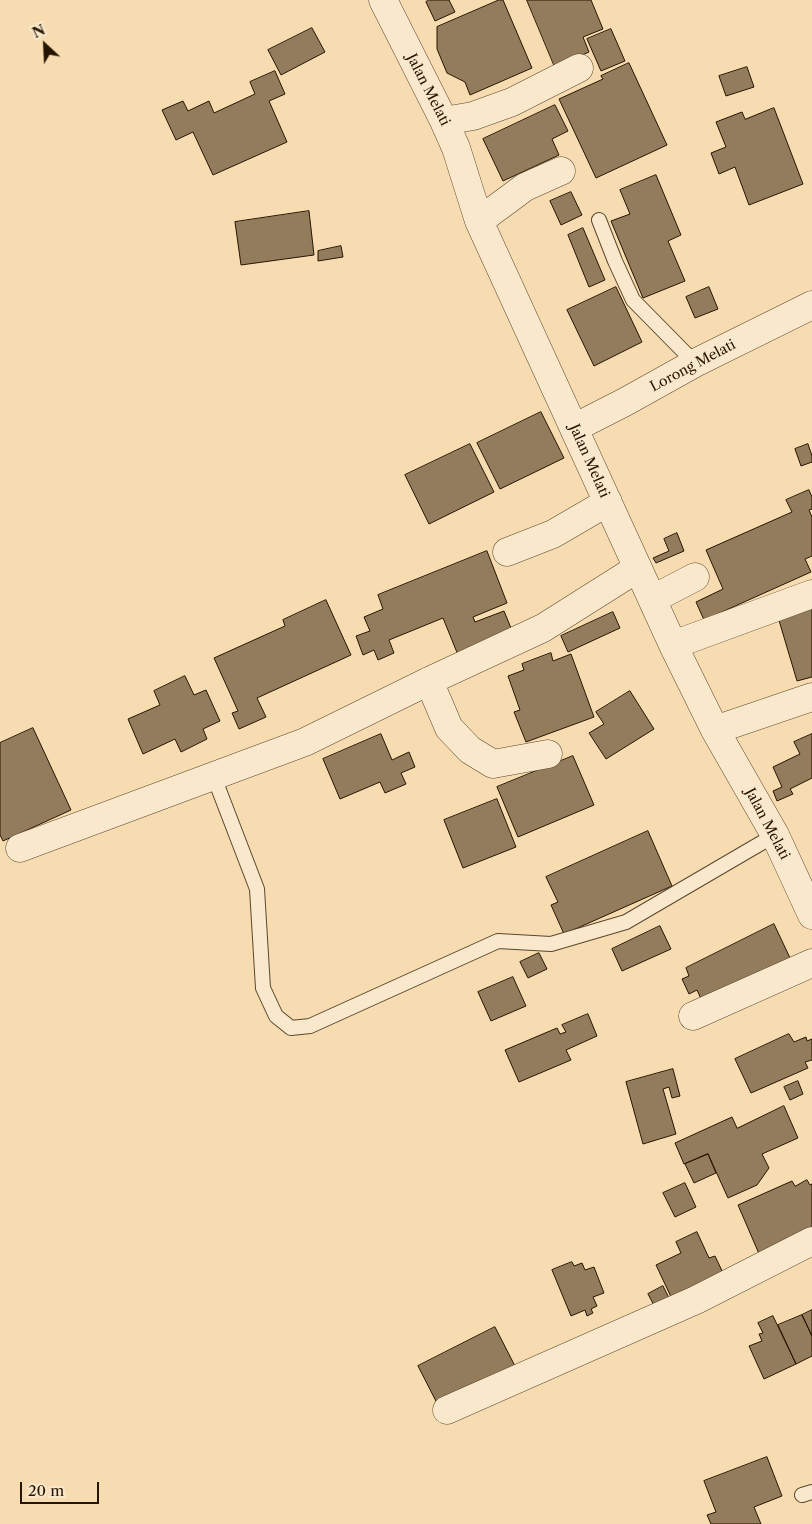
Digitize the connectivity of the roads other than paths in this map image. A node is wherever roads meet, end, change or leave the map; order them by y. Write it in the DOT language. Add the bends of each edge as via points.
graph roads {
  1 [pos="383,0"];
  2 [pos="579,68"];
  3 [pos="444,121"];
  4 [pos="561,171"];
  5 [pos="599,220"];
  6 [pos="479,221"];
  7 [pos="812,305"];
  8 [pos="695,363"];
  9 [pos="574,428"];
  10 [pos="608,502"];
  11 [pos="506,552"];
  12 [pos="638,568"];
  13 [pos="695,577"];
  14 [pos="812,594"];
  15 [pos="653,599"];
  16 [pos="673,645"];
  17 [pos="429,681"];
  18 [pos="812,697"];
  19 [pos="715,730"];
  20 [pos="548,754"];
  21 [pos="214,777"];
  22 [pos="775,835"];
  23 [pos="20,848"];
  24 [pos="811,908"];
  25 [pos="812,963"];
  26 [pos="694,1016"];
  27 [pos="812,1241"];
  28 [pos="447,1410"];
  1 -- 3 [label="street, Jalan Melati"];
  2 -- 3 [label="street" via="512,102 473,116"];
  3 -- 6 [label="street, Jalan Melati"];
  4 -- 6 [label="street" via="525,187"];
  5 -- 8 [label="lane" via="633,300"];
  6 -- 9 [label="street, Jalan Melati"];
  7 -- 8 [label="street, Lorong Melati"];
  8 -- 9 [label="street, Lorong Melati"];
  9 -- 10 [label="street, Jalan Melati"];
  10 -- 11 [label="street" via="553,534"];
  10 -- 12 [label="street, Jalan Melati"];
  12 -- 15 [label="street, Jalan Melati"];
  12 -- 17 [label="street" via="543,628"];
  13 -- 15 [label="street"];
  14 -- 16 [label="street"];
  15 -- 16 [label="street, Jalan Melati"];
  16 -- 19 [label="street, Jalan Melati"];
  17 -- 20 [label="street" via="449,728 470,750 493,764"];
  17 -- 21 [label="street" via="305,742"];
  18 -- 19 [label="street"];
  19 -- 22 [label="street, Jalan Melati"];
  21 -- 22 [label="lane" via="257,889 263,988 276,1016 291,1028 310,1026 498,941 551,944 626,922"];
  21 -- 23 [label="street"];
  22 -- 24 [label="street, Jalan Melati"];
  25 -- 26 [label="street"];
  27 -- 28 [label="street" via="696,1300"];
}
